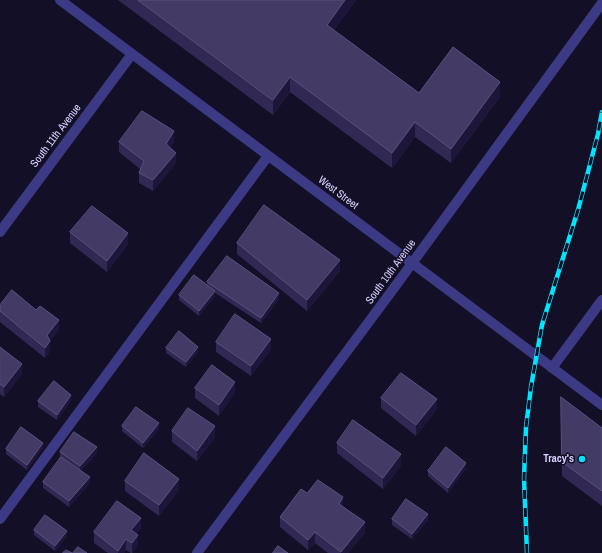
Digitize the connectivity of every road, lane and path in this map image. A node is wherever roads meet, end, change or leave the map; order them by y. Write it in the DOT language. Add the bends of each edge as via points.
graph roads {
  1 [pos="60,0"];
  2 [pos="602,3"];
  3 [pos="132,54"];
  4 [pos="268,156"];
  5 [pos="0,232"];
  6 [pos="412,263"];
  7 [pos="602,300"];
  8 [pos="552,368"];
  9 [pos="602,405"];
  10 [pos="0,519"];
  11 [pos="197,553"];
  1 -- 3 [label="street, West Street"];
  2 -- 6 [label="street, South 10th Avenue"];
  3 -- 4 [label="street, West Street"];
  3 -- 5 [label="street, South 11th Avenue"];
  4 -- 6 [label="street, West Street"];
  4 -- 10 [label="street"];
  6 -- 8 [label="street, West Street"];
  6 -- 11 [label="street, South 10th Avenue"];
  7 -- 8 [label="street"];
  8 -- 9 [label="street, West Street"];
}
